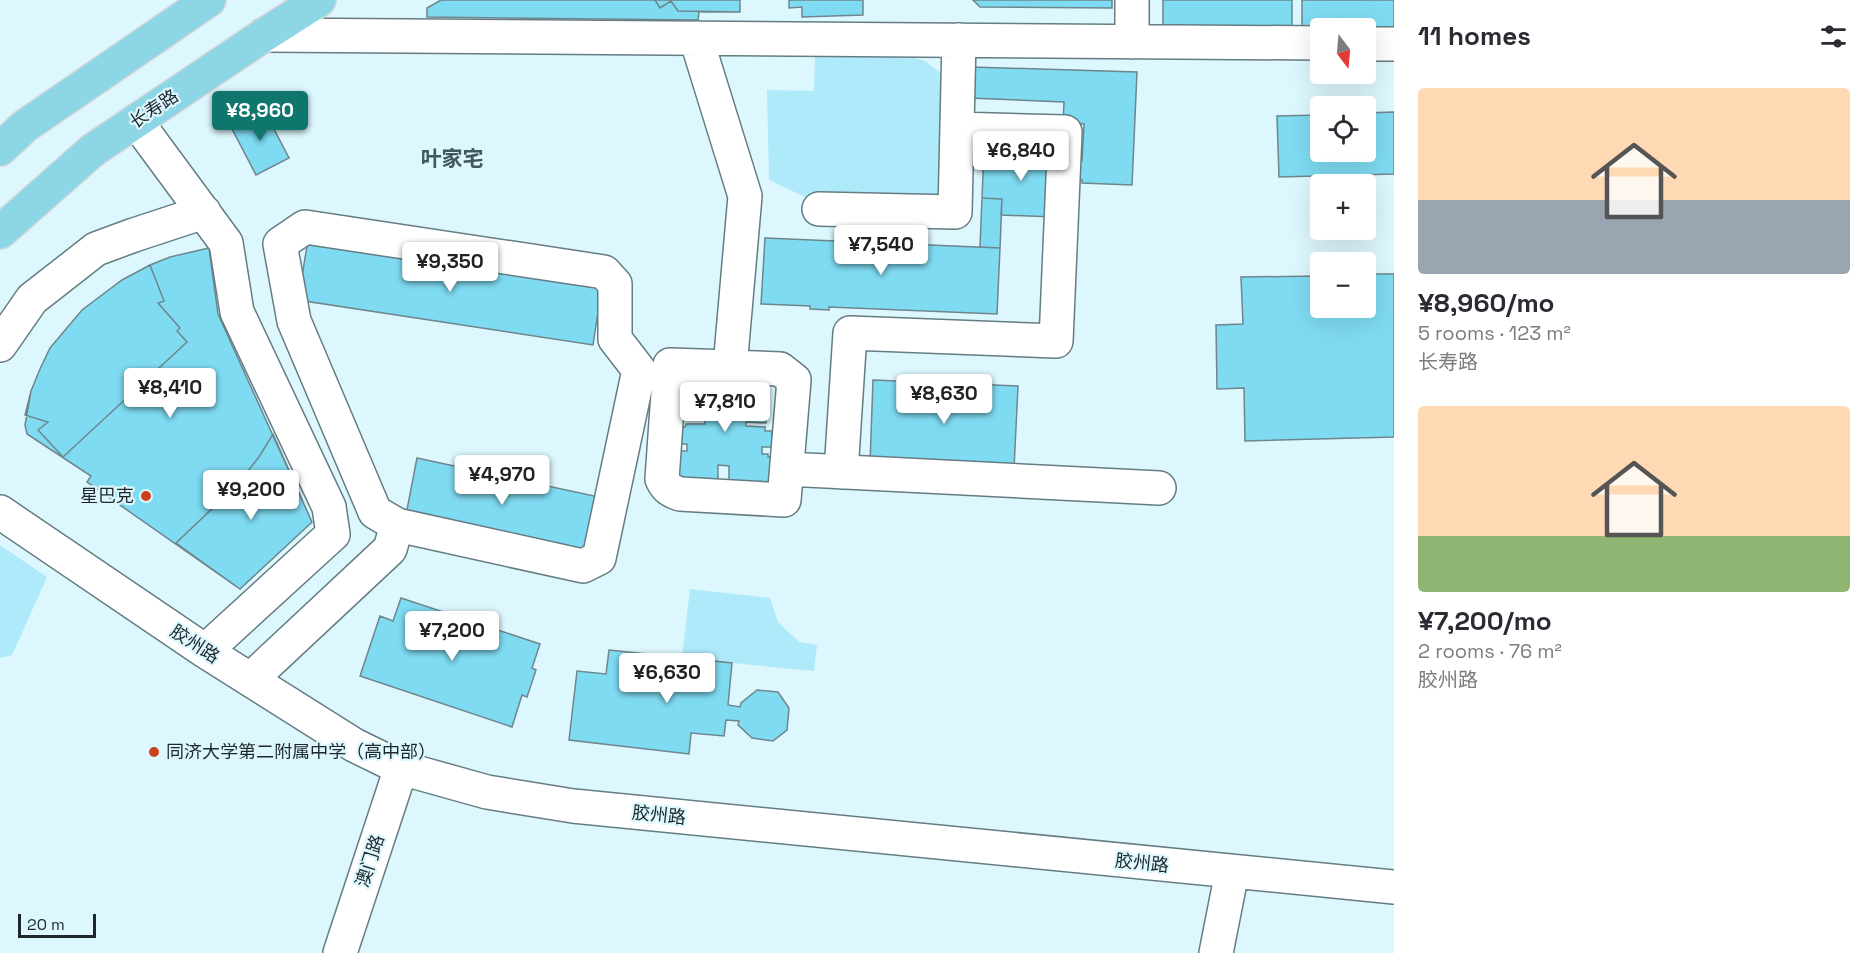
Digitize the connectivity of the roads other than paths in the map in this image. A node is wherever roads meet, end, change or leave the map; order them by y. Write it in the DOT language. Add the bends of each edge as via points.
graph roads {
  1 [pos="209,0"];
  2 [pos="319,0"];
  3 [pos="1132,0"];
  4 [pos="264,35"];
  5 [pos="696,38"];
  6 [pos="959,40"];
  7 [pos="1141,42"];
  8 [pos="1310,43"];
  9 [pos="1376,44"];
  10 [pos="1394,44"];
  11 [pos="136,121"];
  12 [pos="957,129"];
  13 [pos="0,149"];
  14 [pos="819,209"];
  15 [pos="204,212"];
  16 [pos="0,232"];
  17 [pos="0,345"];
  18 [pos="730,367"];
  19 [pos="787,469"];
  20 [pos="841,472"];
  21 [pos="1159,488"];
  22 [pos="0,512"];
  23 [pos="397,525"];
  24 [pos="205,651"];
  25 [pos="251,679"];
  26 [pos="400,768"];
  27 [pos="1232,872"];
  28 [pos="1394,887"];
  29 [pos="340,953"];
  30 [pos="1216,953"];
  1 -- 13 [label="main road" via="25,126"];
  2 -- 4 [label="main road, 长寿路"];
  3 -- 7 [label="street"];
  4 -- 5 [label="street"];
  4 -- 11 [label="main road, 长寿路"];
  5 -- 6 [label="street"];
  5 -- 18 [label="street" via="745,196"];
  6 -- 7 [label="street"];
  6 -- 12 [label="street"];
  7 -- 8 [label="street"];
  9 -- 10 [label="street"];
  11 -- 15 [label="street"];
  11 -- 16 [label="main road, 长寿路" via="93,150"];
  12 -- 14 [label="street" via="956,212"];
  12 -- 20 [label="street" via="1065,132 1056,341 850,333"];
  15 -- 17 [label="street" via="96,249 33,299"];
  15 -- 24 [label="street" via="226,243 237,312 329,507 333,534"];
  18 -- 19 [label="street" via="780,369 794,380"];
  18 -- 19 [label="street" via="670,365 662,479 665,486 681,494 784,500"];
  19 -- 20 [label="street"];
  20 -- 21 [label="street"];
  22 -- 24 [label="street, 胶州路"];
  23 -- 23 [label="street" via="583,566 599,558 639,370 615,339 615,284 604,272 305,227 280,244 294,321 375,512"];
  23 -- 25 [label="street" via="390,549"];
  24 -- 25 [label="street, 胶州路"];
  25 -- 26 [label="street, 胶州路" via="354,745"];
  26 -- 27 [label="street, 胶州路" via="487,792 573,806"];
  26 -- 29 [label="street, 澳门路"];
  27 -- 28 [label="street, 胶州路"];
  27 -- 30 [label="street"];
}
